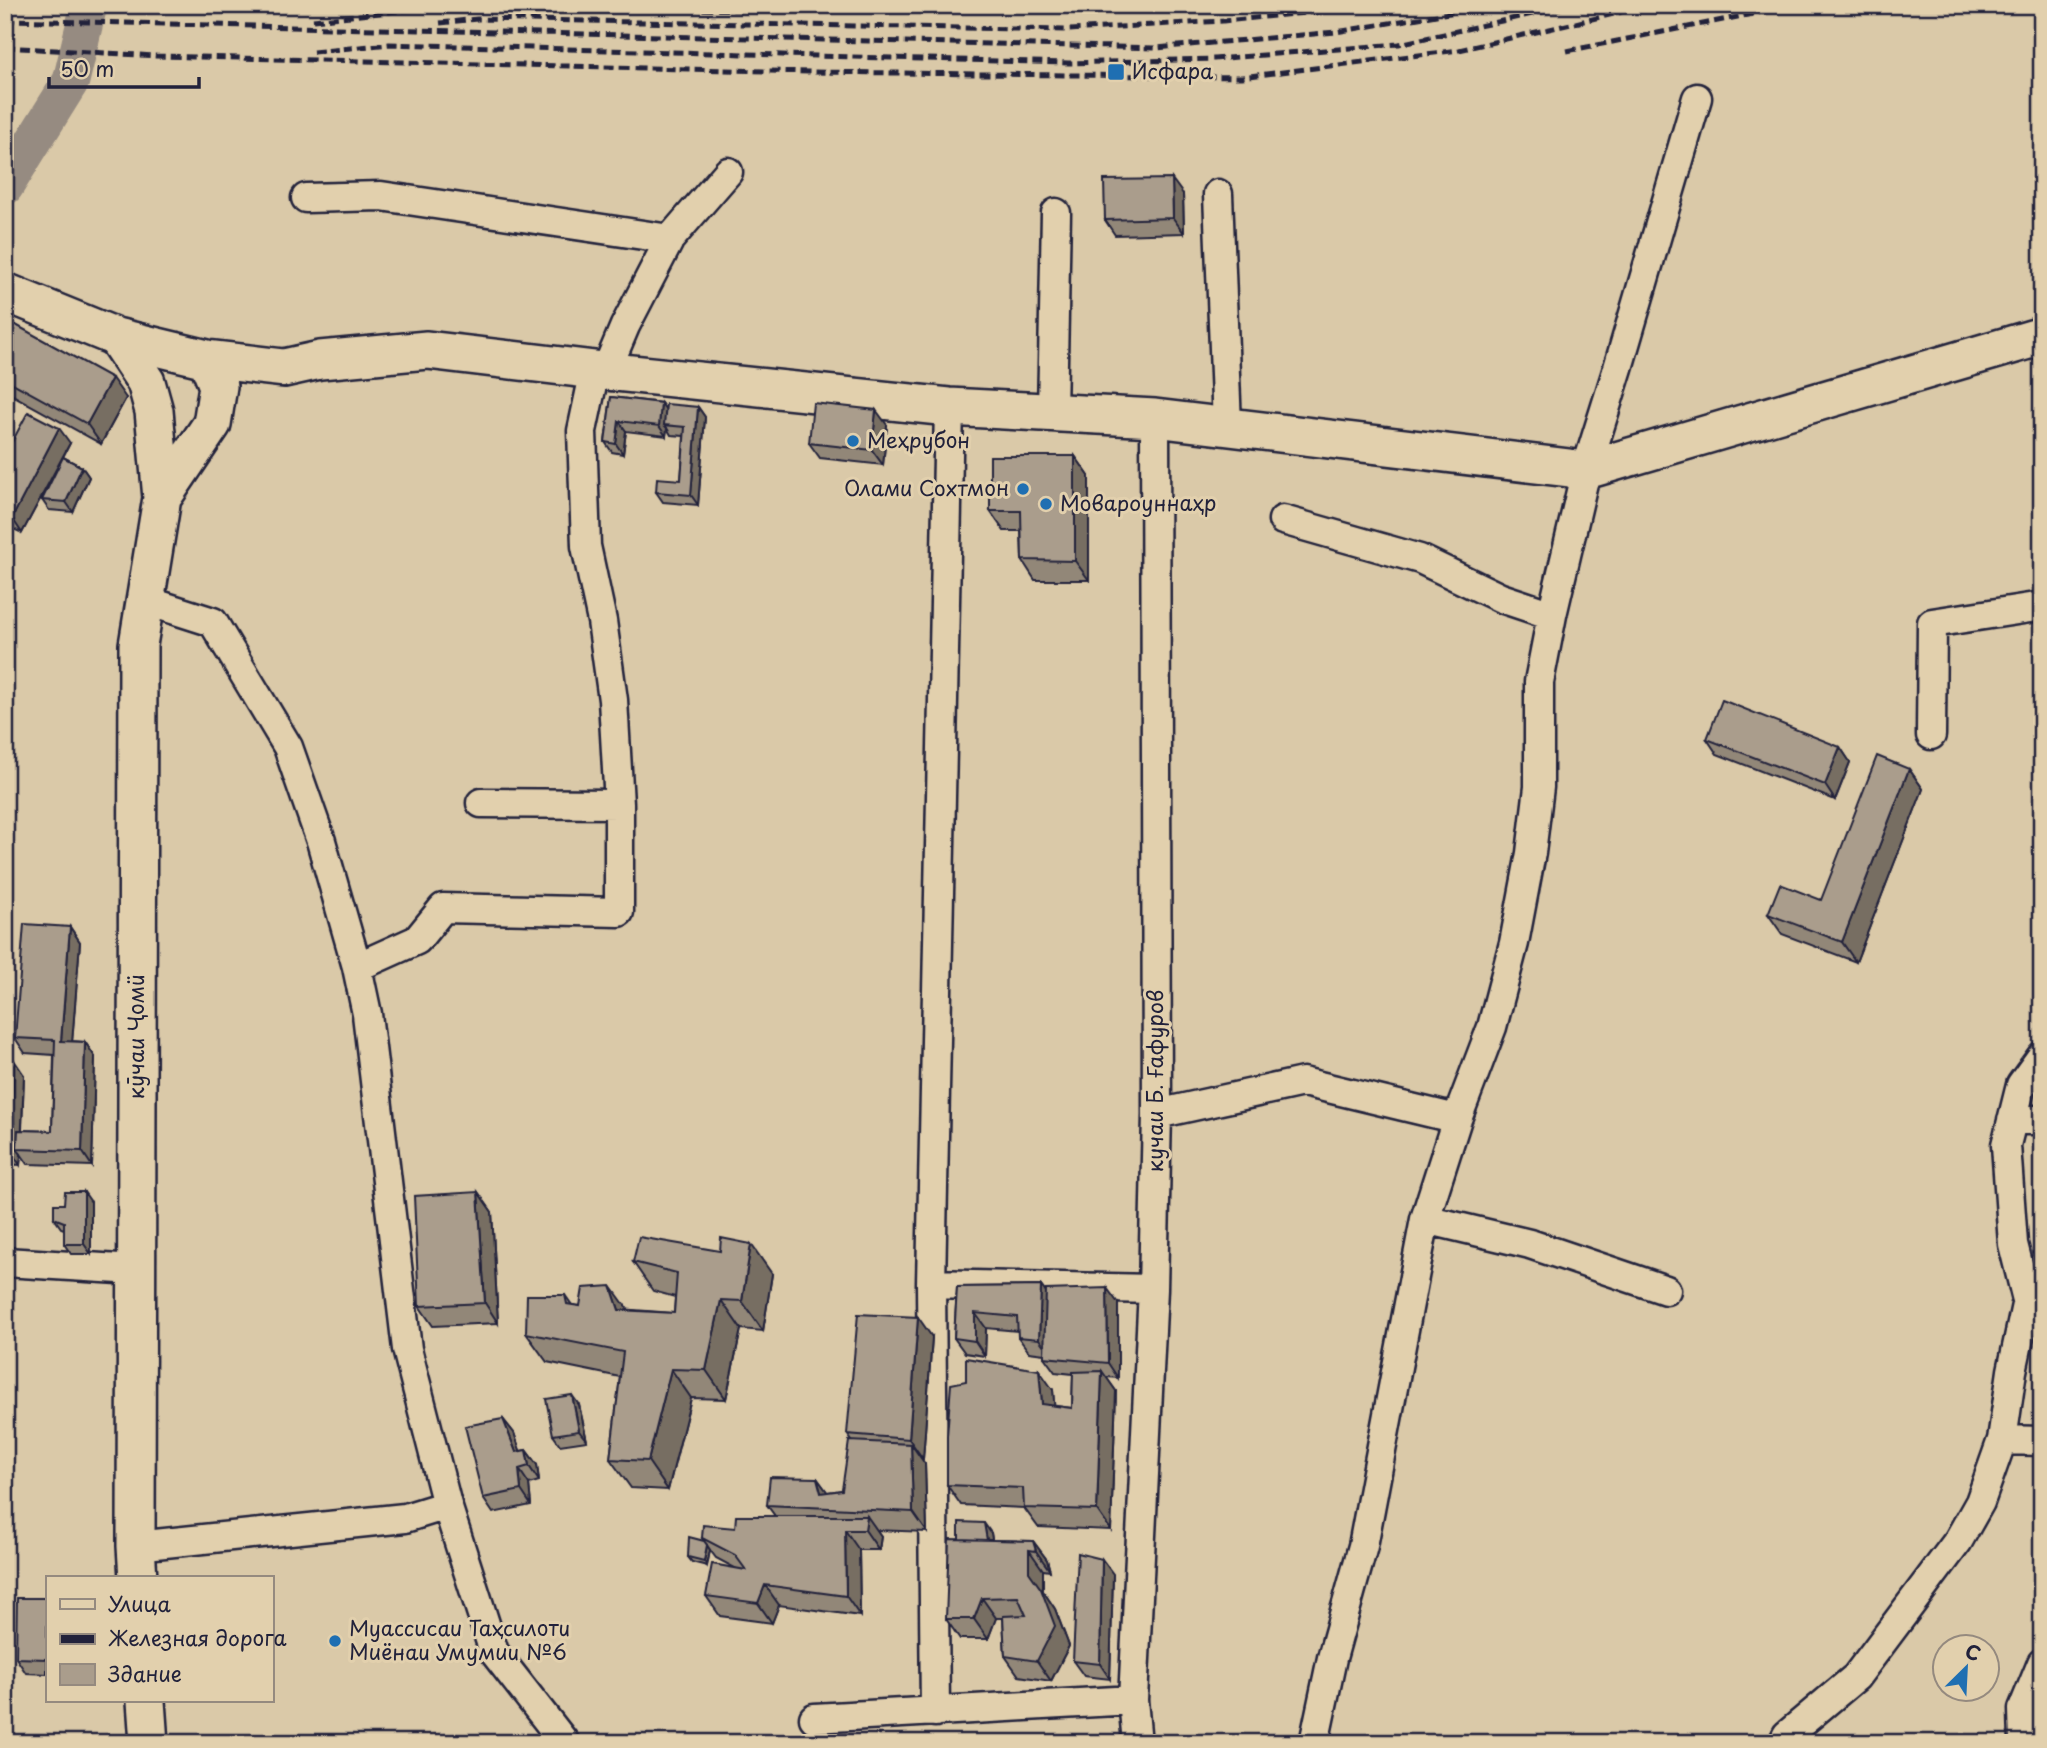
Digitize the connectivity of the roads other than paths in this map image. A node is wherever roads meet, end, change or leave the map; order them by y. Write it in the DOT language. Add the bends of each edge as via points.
graph roads {
  1 [pos="1697,98"];
  2 [pos="728,172"];
  3 [pos="1218,194"];
  4 [pos="306,198"];
  5 [pos="1056,214"];
  6 [pos="670,239"];
  7 [pos="5,292"];
  8 [pos="2042,336"];
  9 [pos="116,337"];
  10 [pos="207,359"];
  11 [pos="284,368"];
  12 [pos="600,371"];
  13 [pos="949,407"];
  14 [pos="154,411"];
  15 [pos="1052,412"];
  16 [pos="1155,418"];
  17 [pos="212,424"];
  18 [pos="1227,426"];
  19 [pos="1586,470"];
  20 [pos="162,498"];
  21 [pos="1283,520"];
  22 [pos="144,600"];
  23 [pos="2042,606"];
  24 [pos="1552,615"];
  25 [pos="1931,735"];
  26 [pos="481,803"];
  27 [pos="619,804"];
  28 [pos="357,967"];
  29 [pos="2042,1056"];
  30 [pos="1157,1114"];
  31 [pos="1457,1119"];
  32 [pos="2012,1120"];
  33 [pos="2042,1120"];
  34 [pos="1424,1219"];
  35 [pos="5,1262"];
  36 [pos="136,1270"];
  37 [pos="932,1284"];
  38 [pos="1153,1289"];
  39 [pos="1666,1290"];
  40 [pos="2002,1440"];
  41 [pos="2042,1441"];
  42 [pos="447,1505"];
  43 [pos="137,1562"];
  44 [pos="2042,1663"];
  45 [pos="1133,1700"];
  46 [pos="146,1702"];
  47 [pos="935,1712"];
  48 [pos="814,1718"];
  49 [pos="149,1743"];
  50 [pos="565,1743"];
  51 [pos="1137,1743"];
  52 [pos="1314,1743"];
  53 [pos="1783,1743"];
  54 [pos="2024,1743"];
  1 -- 19 [label="street"];
  2 -- 6 [label="street"];
  3 -- 18 [label="street"];
  4 -- 6 [label="street" via="381,196"];
  5 -- 15 [label="street"];
  6 -- 12 [label="street"];
  7 -- 9 [label="main road"];
  8 -- 19 [label="main road"];
  9 -- 10 [label="main road"];
  9 -- 14 [label="main road, кӯчаи Ҷомӣ" via="146,382"];
  10 -- 11 [label="main road"];
  10 -- 14 [label="main road" via="182,373"];
  10 -- 17 [label="main road, кӯчаи Ҷомӣ" via="218,386"];
  11 -- 12 [label="main road" via="427,350"];
  11 -- 17 [label="main road" via="242,395"];
  12 -- 13 [label="main road"];
  12 -- 27 [label="street" via="582,431 586,545 614,700"];
  13 -- 15 [label="main road"];
  13 -- 37 [label="street"];
  14 -- 17 [label="main road" via="181,426"];
  14 -- 20 [label="main road, кӯчаи Ҷомӣ"];
  15 -- 16 [label="main road"];
  16 -- 18 [label="main road"];
  16 -- 30 [label="street, кучаи Б. Ғафуров"];
  17 -- 20 [label="main road, кӯчаи Ҷомӣ"];
  18 -- 19 [label="main road"];
  19 -- 24 [label="street"];
  20 -- 22 [label="main road, кӯчаи Ҷомӣ"];
  21 -- 24 [label="street" via="1420,559 1502,598"];
  22 -- 28 [label="street" via="213,621 288,747"];
  22 -- 36 [label="main road, кӯчаи Ҷомӣ" via="138,645"];
  23 -- 25 [label="street" via="1932,624"];
  24 -- 31 [label="street" via="1539,682 1539,786 1531,853 1492,1027"];
  26 -- 27 [label="street"];
  27 -- 28 [label="street" via="619,912 443,908 418,940"];
  28 -- 42 [label="street" via="367,1014 407,1349"];
  29 -- 32 [label="street" via="2021,1085"];
  30 -- 31 [label="street" via="1303,1082"];
  30 -- 38 [label="street, кучаи Б. Ғафуров"];
  31 -- 34 [label="street"];
  32 -- 33 [label="street"];
  32 -- 40 [label="street" via="2006,1145 2013,1244 2027,1300"];
  34 -- 39 [label="street" via="1530,1244"];
  34 -- 52 [label="street" via="1363,1546"];
  35 -- 36 [label="street"];
  36 -- 43 [label="main road, кӯчаи Ҷомӣ"];
  37 -- 38 [label="street"];
  37 -- 47 [label="street"];
  38 -- 45 [label="street, кучаи Б. Ғафуров"];
  40 -- 41 [label="street"];
  40 -- 53 [label="street" via="1980,1502 1958,1541 1856,1677"];
  42 -- 43 [label="street" via="405,1518"];
  42 -- 50 [label="street" via="494,1652"];
  44 -- 54 [label="street" via="2023,1709"];
  45 -- 47 [label="street"];
  45 -- 51 [label="street, кучаи Б. Ғафуров"];
  46 -- 49 [label="main road"];
  47 -- 48 [label="street"];
}
